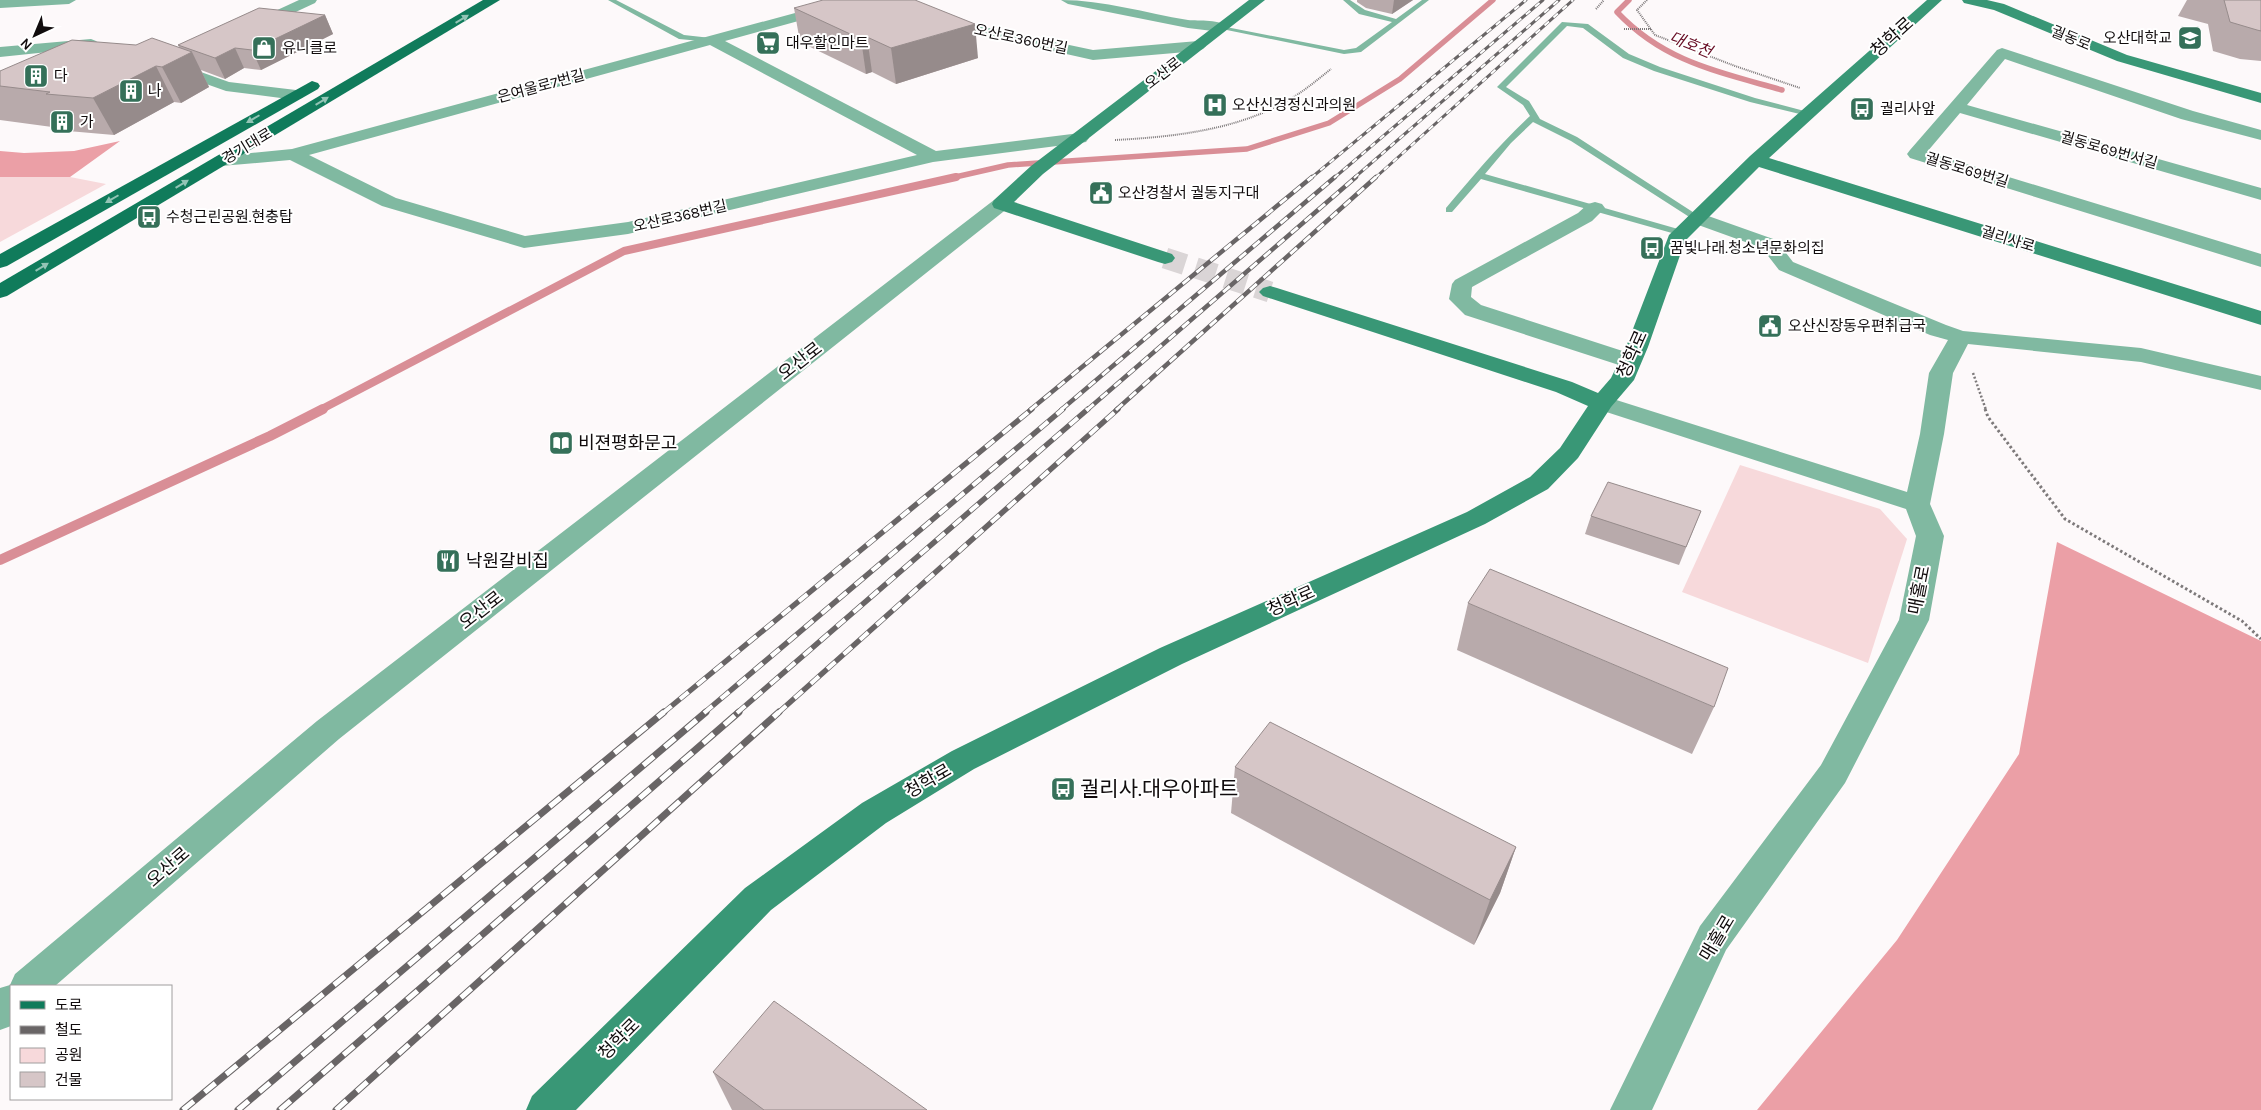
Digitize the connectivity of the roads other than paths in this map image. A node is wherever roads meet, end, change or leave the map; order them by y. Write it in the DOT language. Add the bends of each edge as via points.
graph roads {
  1 [pos="69,0"];
  2 [pos="310,0"];
  3 [pos="463,0"];
  4 [pos="493,0"];
  5 [pos="611,0"];
  6 [pos="1068,0"];
  7 [pos="1258,0"];
  8 [pos="1346,0"];
  9 [pos="1426,0"];
  10 [pos="1935,0"];
  11 [pos="1969,0"];
  12 [pos="857,2"];
  13 [pos="0,4"];
  14 [pos="928,19"];
  15 [pos="1398,21"];
  16 [pos="1221,28"];
  17 [pos="239,33"];
  18 [pos="404,33"];
  19 [pos="710,40"];
  20 [pos="105,43"];
  21 [pos="1198,46"];
  22 [pos="0,52"];
  23 [pos="187,58"];
  24 [pos="329,76"];
  25 [pos="296,95"];
  26 [pos="2261,98"];
  27 [pos="1957,107"];
  28 [pos="1808,113"];
  29 [pos="1534,116"];
  30 [pos="2254,128"];
  31 [pos="1074,142"];
  32 [pos="293,154"];
  33 [pos="933,157"];
  34 [pos="1756,160"];
  35 [pos="221,161"];
  36 [pos="1478,175"];
  37 [pos="2261,194"];
  38 [pos="1001,204"];
  39 [pos="1595,208"];
  40 [pos="1449,210"];
  41 [pos="1697,218"];
  42 [pos="1682,233"];
  43 [pos="1165,258"];
  44 [pos="2261,261"];
  45 [pos="0,262"];
  46 [pos="0,292"];
  47 [pos="1270,292"];
  48 [pos="2261,318"];
  49 [pos="1961,337"];
  50 [pos="1630,361"];
  51 [pos="2261,383"];
  52 [pos="1602,403"];
  53 [pos="1917,504"];
  54 [pos="29,985"];
  55 [pos="10,1003"];
  56 [pos="0,1012"];
  57 [pos="547,1110"];
  58 [pos="1631,1110"];
  1 -- 13 [label="street"];
  2 -- 17 [label="street"];
  3 -- 18 [label="main road"];
  35 -- 4 [label="main road, 경기대로, one-way"];
  5 -- 19 [label="lane" via="682,37"];
  6 -- 16 [label="street"];
  7 -- 16 [label="street, 오산로"];
  8 -- 15 [label="lane" via="1362,12"];
  9 -- 15 [label="lane"];
  10 -- 28 [label="street, 청학로"];
  11 -- 26 [label="street, 궐동로" via="2000,7 2122,58"];
  12 -- 19 [label="street, 은여울로7번길"];
  14 -- 21 [label="street, 오산로360번길" via="1093,55"];
  15 -- 16 [label="lane" via="1358,50 1344,52"];
  16 -- 21 [label="street, 오산로"];
  19 -- 32 [label="street, 은여울로7번길"];
  19 -- 33 [label="street"];
  20 -- 22 [label="street"];
  21 -- 31 [label="street, 오산로"];
  23 -- 25 [label="street" via="164,64 226,86"];
  24 -- 25 [label="main road, 경기대로"];
  25 -- 45 [label="main road, 경기대로, one-way"];
  27 -- 30 [label="street, 궐동로69번길" via="2002,54 2187,115"];
  27 -- 37 [label="street, 궐동로69번서길"];
  27 -- 44 [label="street, 궐동로69번길" via="1916,154"];
  28 -- 29 [label="lane" via="1734,95 1657,69 1626,56 1585,26 1565,24 1502,87 1526,103"];
  28 -- 34 [label="street, 청학로"];
  29 -- 36 [label="lane"];
  29 -- 41 [label="lane" via="1537,121 1574,139"];
  31 -- 33 [label="street, 오산로368번길"];
  31 -- 38 [label="street, 오산로"];
  32 -- 33 [label="street, 오산로368번길" via="389,202 524,242 628,228"];
  32 -- 35 [label="street, 은여울로7번길"];
  34 -- 41 [label="street, 청학로"];
  34 -- 48 [label="street, 궐리사로"];
  46 -- 35 [label="main road, 경기대로, one-way"];
  36 -- 39 [label="lane"];
  36 -- 40 [label="lane"];
  38 -- 43 [label="street"];
  38 -- 54 [label="street, 오산로" via="328,730"];
  39 -- 42 [label="lane"];
  39 -- 50 [label="street" via="1585,217 1462,284 1460,299 1473,310"];
  41 -- 42 [label="street, 청학로"];
  41 -- 49 [label="street" via="1770,244 1786,266"];
  42 -- 50 [label="street, 청학로" via="1676,239"];
  47 -- 52 [label="street" via="1564,387"];
  49 -- 51 [label="street" via="2141,355"];
  49 -- 53 [label="street" via="1941,373"];
  50 -- 52 [label="street, 청학로" via="1622,380"];
  52 -- 53 [label="street"];
  52 -- 57 [label="street, 청학로" via="1569,453 1539,483 1476,518 1171,656 963,760 874,813 758,899"];
  53 -- 58 [label="street, 매홀로" via="1930,536 1914,620 1834,774 1713,938"];
  55 -- 56 [label="street"];
}
